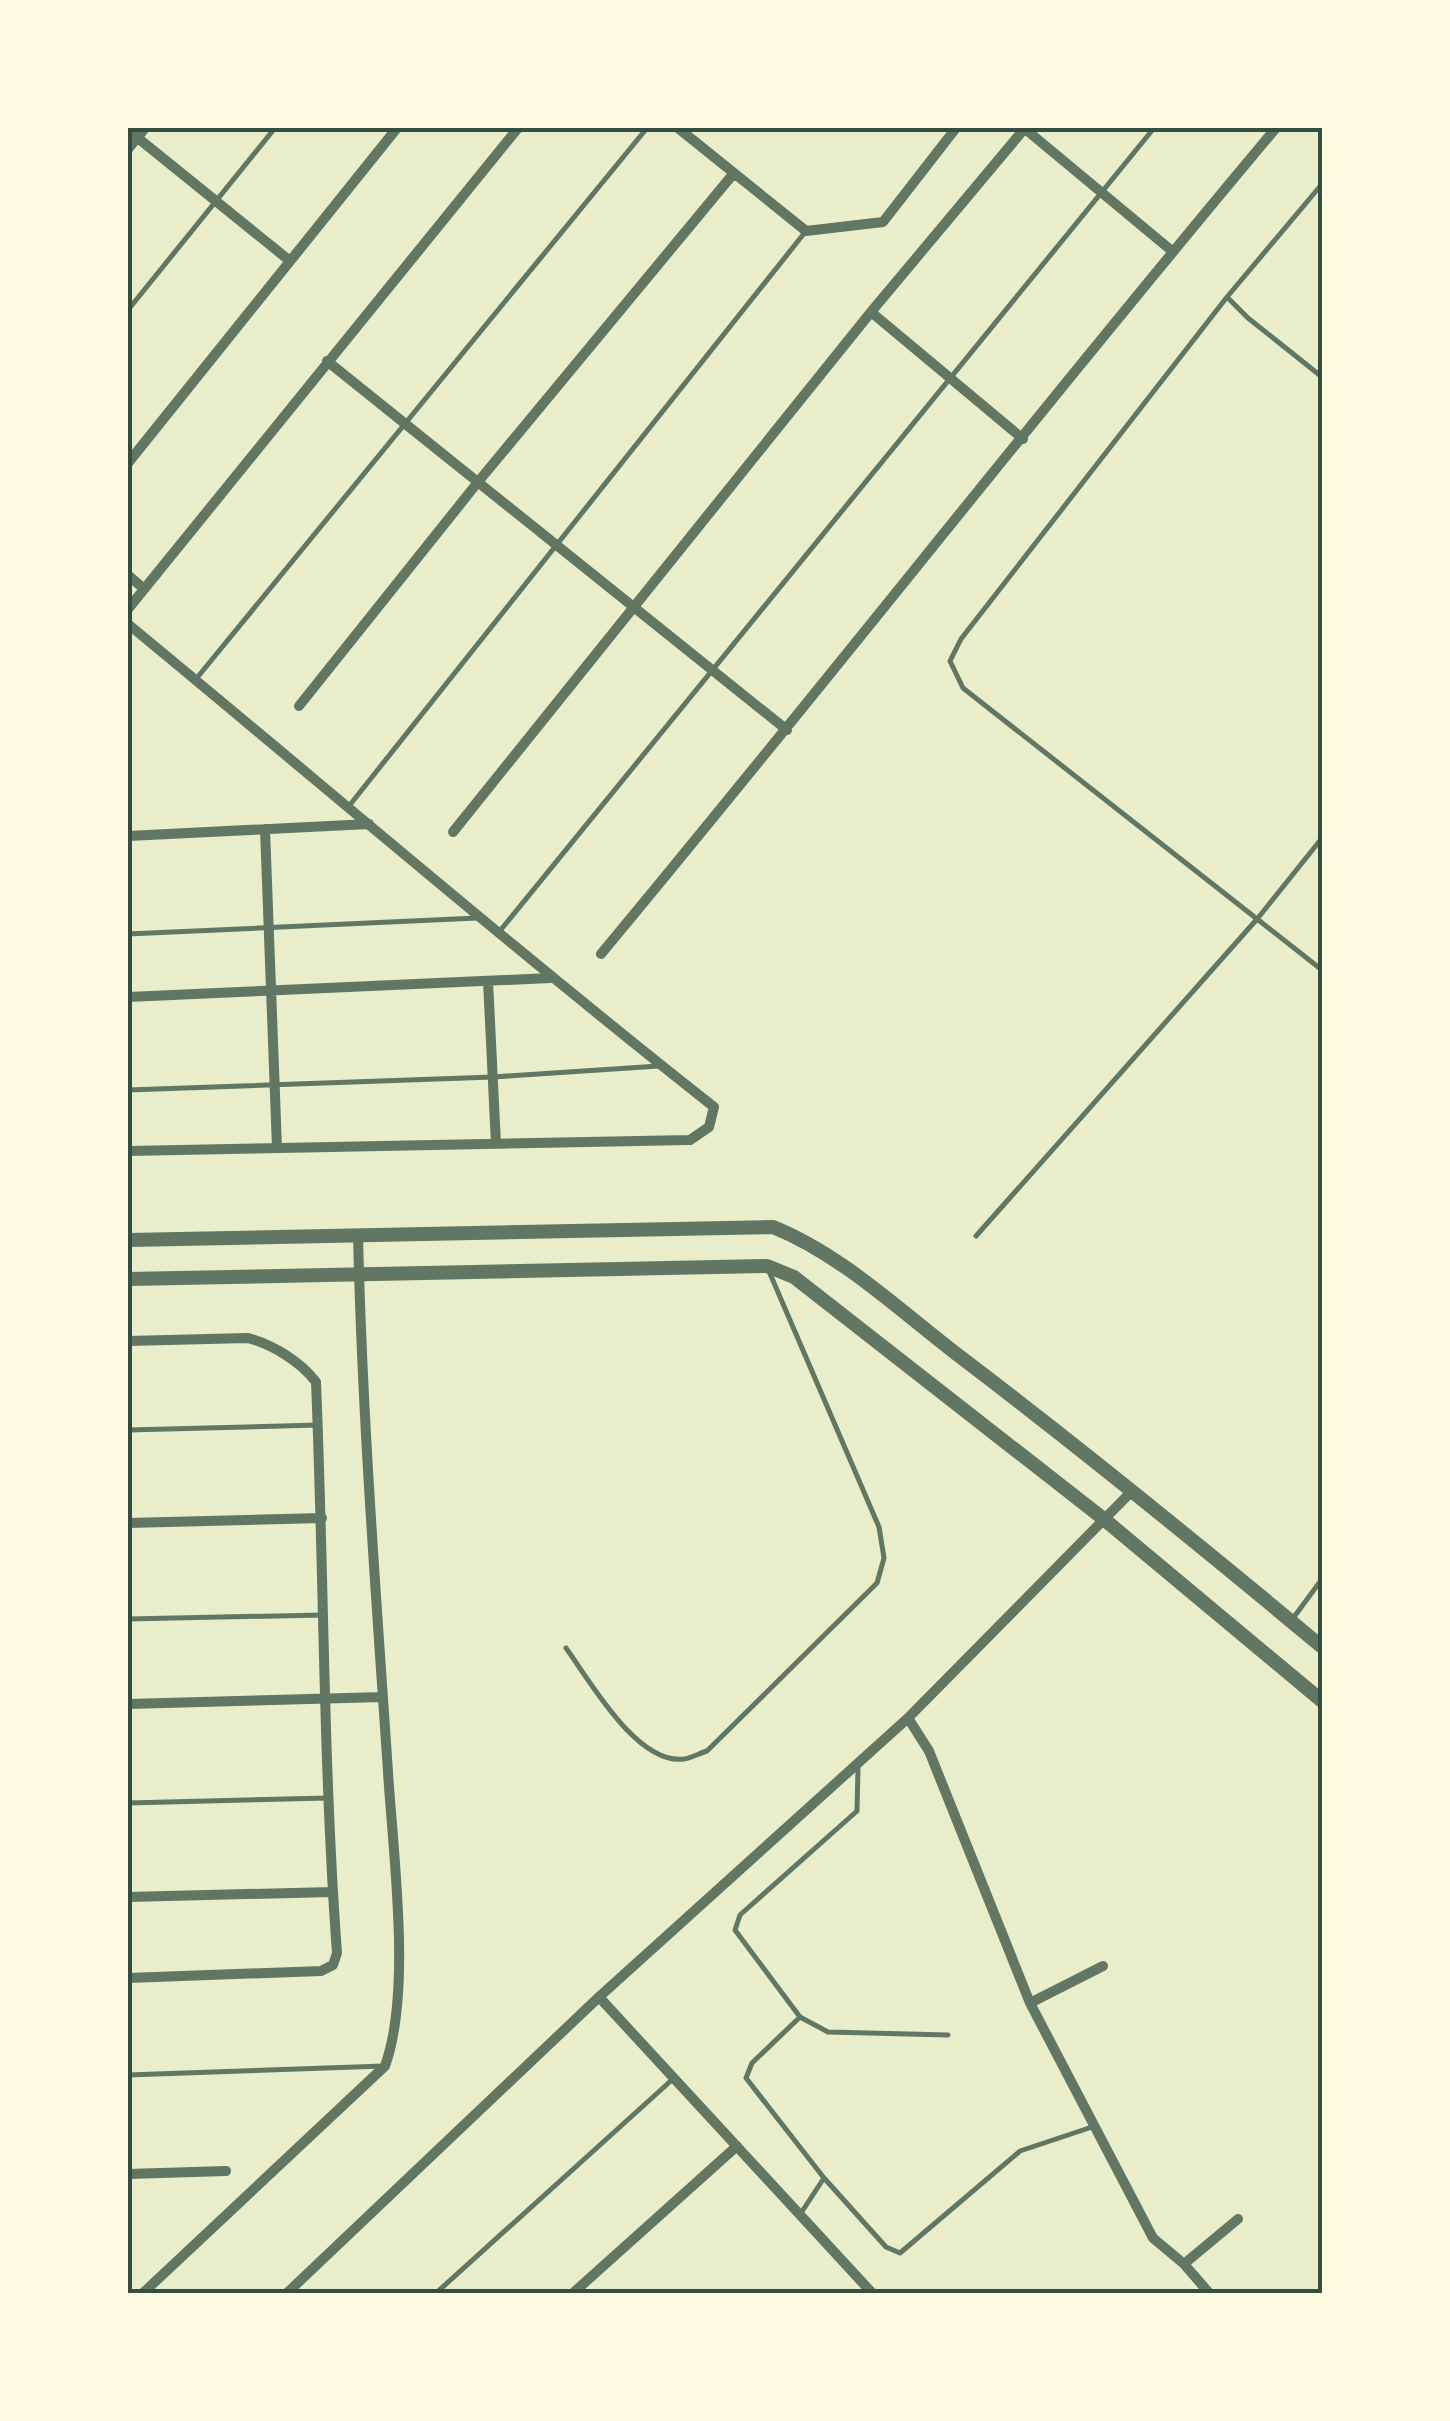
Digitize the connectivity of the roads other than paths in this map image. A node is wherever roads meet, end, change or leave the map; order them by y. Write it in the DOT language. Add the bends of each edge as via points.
graph roads {
  1 [pos="145,128"];
  2 [pos="275,128"];
  3 [pos="397,128"];
  4 [pos="518,128"];
  5 [pos="647,128"];
  6 [pos="678,128"];
  7 [pos="956,128"];
  8 [pos="1025,128"];
  9 [pos="1154,128"];
  10 [pos="1276,128"];
  11 [pos="132,134"];
  12 [pos="128,149"];
  13 [pos="734,173"];
  14 [pos="1322,184"];
  15 [pos="1101,192"];
  16 [pos="216,201"];
  17 [pos="806,232"];
  18 [pos="1172,252"];
  19 [pos="290,261"];
  20 [pos="1226,296"];
  21 [pos="128,310"];
  22 [pos="871,312"];
  23 [pos="327,361"];
  24 [pos="1322,377"];
  25 [pos="950,378"];
  26 [pos="405,423"];
  27 [pos="1023,439"];
  28 [pos="128,463"];
  29 [pos="478,482"];
  30 [pos="557,545"];
  31 [pos="128,575"];
  32 [pos="143,588"];
  33 [pos="636,608"];
  34 [pos="128,609"];
  35 [pos="128,624"];
  36 [pos="712,670"];
  37 [pos="196,680"];
  38 [pos="299,706"];
  39 [pos="787,730"];
  40 [pos="349,806"];
  41 [pos="370,824"];
  42 [pos="265,829"];
  43 [pos="453,832"];
  44 [pos="128,836"];
  45 [pos="1322,838"];
  46 [pos="477,918"];
  47 [pos="1258,918"];
  48 [pos="269,930"];
  49 [pos="498,933"];
  50 [pos="128,934"];
  51 [pos="601,954"];
  52 [pos="1322,970"];
  53 [pos="550,978"];
  54 [pos="488,981"];
  55 [pos="271,991"];
  56 [pos="128,997"];
  57 [pos="662,1066"];
  58 [pos="493,1076"];
  59 [pos="275,1086"];
  60 [pos="128,1090"];
  61 [pos="496,1144"];
  62 [pos="278,1148"];
  63 [pos="128,1151"];
  64 [pos="358,1234"];
  65 [pos="976,1236"];
  66 [pos="128,1240"];
  67 [pos="767,1266"];
  68 [pos="359,1274"];
  69 [pos="128,1278"];
  70 [pos="128,1340"];
  71 [pos="318,1425"];
  72 [pos="128,1430"];
  73 [pos="1133,1490"];
  74 [pos="322,1518"];
  75 [pos="1105,1520"];
  76 [pos="128,1523"];
  77 [pos="1322,1579"];
  78 [pos="323,1616"];
  79 [pos="128,1619"];
  80 [pos="1292,1621"];
  81 [pos="1322,1646"];
  82 [pos="566,1648"];
  83 [pos="383,1697"];
  84 [pos="324,1699"];
  85 [pos="1322,1700"];
  86 [pos="128,1704"];
  87 [pos="908,1718"];
  88 [pos="858,1765"];
  89 [pos="328,1798"];
  90 [pos="128,1803"];
  91 [pos="332,1892"];
  92 [pos="128,1897"];
  93 [pos="1103,1966"];
  94 [pos="128,1978"];
  95 [pos="600,1997"];
  96 [pos="1030,2003"];
  97 [pos="800,2017"];
  98 [pos="948,2035"];
  99 [pos="385,2066"];
  100 [pos="128,2075"];
  101 [pos="674,2078"];
  102 [pos="1094,2126"];
  103 [pos="737,2146"];
  104 [pos="226,2171"];
  105 [pos="128,2174"];
  106 [pos="824,2178"];
  107 [pos="800,2216"];
  108 [pos="1238,2219"];
  109 [pos="1184,2264"];
  110 [pos="869,2292"];
  111 [pos="142,2294"];
  112 [pos="286,2294"];
  113 [pos="435,2294"];
  114 [pos="572,2294"];
  115 [pos="1210,2294"];
  1 -- 11 [label="street"];
  2 -- 16 [label="lane"];
  3 -- 19 [label="street"];
  4 -- 23 [label="street"];
  5 -- 26 [label="lane"];
  6 -- 13 [label="street"];
  7 -- 17 [label="street" via="883,222"];
  8 -- 15 [label="street"];
  8 -- 22 [label="street"];
  9 -- 15 [label="lane"];
  10 -- 18 [label="street"];
  11 -- 12 [label="street"];
  11 -- 16 [label="street"];
  13 -- 17 [label="street"];
  13 -- 29 [label="street"];
  14 -- 20 [label="lane"];
  15 -- 18 [label="street"];
  15 -- 25 [label="lane"];
  16 -- 19 [label="street"];
  16 -- 21 [label="lane"];
  17 -- 30 [label="lane"];
  18 -- 27 [label="street"];
  19 -- 28 [label="street"];
  20 -- 24 [label="lane"];
  20 -- 47 [label="lane" via="961,639 950,662 964,688"];
  22 -- 25 [label="street"];
  22 -- 33 [label="street"];
  23 -- 26 [label="street"];
  23 -- 32 [label="street"];
  25 -- 27 [label="street"];
  25 -- 36 [label="lane"];
  26 -- 29 [label="street"];
  26 -- 37 [label="lane"];
  27 -- 39 [label="street"];
  29 -- 30 [label="street"];
  29 -- 38 [label="street"];
  30 -- 33 [label="street"];
  30 -- 40 [label="lane"];
  31 -- 32 [label="street"];
  32 -- 34 [label="street"];
  33 -- 36 [label="street"];
  33 -- 43 [label="street"];
  35 -- 37 [label="street"];
  36 -- 39 [label="street"];
  36 -- 49 [label="lane"];
  37 -- 40 [label="street"];
  39 -- 51 [label="street"];
  40 -- 41 [label="street"];
  41 -- 42 [label="street"];
  41 -- 46 [label="street"];
  42 -- 44 [label="street"];
  42 -- 48 [label="street"];
  45 -- 47 [label="lane"];
  46 -- 48 [label="lane"];
  46 -- 49 [label="street"];
  47 -- 52 [label="lane"];
  47 -- 65 [label="lane"];
  48 -- 50 [label="lane"];
  48 -- 55 [label="street"];
  49 -- 53 [label="street"];
  53 -- 54 [label="street"];
  53 -- 57 [label="street"];
  54 -- 55 [label="street"];
  54 -- 58 [label="street"];
  55 -- 56 [label="street"];
  55 -- 59 [label="street"];
  57 -- 58 [label="lane"];
  57 -- 61 [label="street" via="714,1108 709,1127 690,1140"];
  58 -- 59 [label="lane"];
  58 -- 61 [label="street"];
  59 -- 60 [label="lane"];
  59 -- 62 [label="street"];
  61 -- 62 [label="street"];
  62 -- 63 [label="street"];
  64 -- 66 [label="street"];
  64 -- 68 [label="street"];
  64 -- 73 [label="street" via="773,1227 850,1272"];
  67 -- 68 [label="street"];
  67 -- 75 [label="street" via="794,1276"];
  67 -- 82 [label="lane" via="879,1526 884,1558 876,1583 707,1750 682,1759 634,1739"];
  68 -- 69 [label="street"];
  68 -- 83 [label="street"];
  70 -- 71 [label="street" via="262,1342 316,1382"];
  71 -- 72 [label="lane"];
  71 -- 74 [label="street"];
  73 -- 75 [label="street"];
  73 -- 80 [label="street"];
  74 -- 76 [label="street"];
  74 -- 78 [label="street"];
  75 -- 85 [label="street"];
  75 -- 87 [label="street"];
  77 -- 80 [label="lane"];
  78 -- 79 [label="lane"];
  78 -- 84 [label="street"];
  80 -- 81 [label="street"];
  83 -- 84 [label="street"];
  83 -- 99 [label="street" via="398,1951 394,2043"];
  84 -- 86 [label="street"];
  84 -- 89 [label="street"];
  87 -- 88 [label="street"];
  87 -- 96 [label="street" via="929,1751"];
  88 -- 95 [label="street"];
  88 -- 97 [label="lane" via="857,1811 736,1922 739,1937"];
  89 -- 90 [label="lane"];
  89 -- 91 [label="street"];
  91 -- 92 [label="street"];
  91 -- 94 [label="street" via="333,1966"];
  93 -- 96 [label="street"];
  95 -- 101 [label="street"];
  95 -- 112 [label="street"];
  96 -- 102 [label="street"];
  97 -- 98 [label="lane" via="828,2032"];
  97 -- 106 [label="lane" via="752,2063 746,2078"];
  99 -- 100 [label="lane"];
  99 -- 111 [label="street"];
  101 -- 103 [label="street"];
  101 -- 113 [label="lane"];
  102 -- 106 [label="lane" via="1020,2151 900,2253 886,2247"];
  102 -- 109 [label="street" via="1153,2238"];
  103 -- 107 [label="street"];
  103 -- 114 [label="street"];
  104 -- 105 [label="street"];
  106 -- 107 [label="lane"];
  107 -- 110 [label="street"];
  108 -- 109 [label="street"];
  109 -- 115 [label="street"];
}
